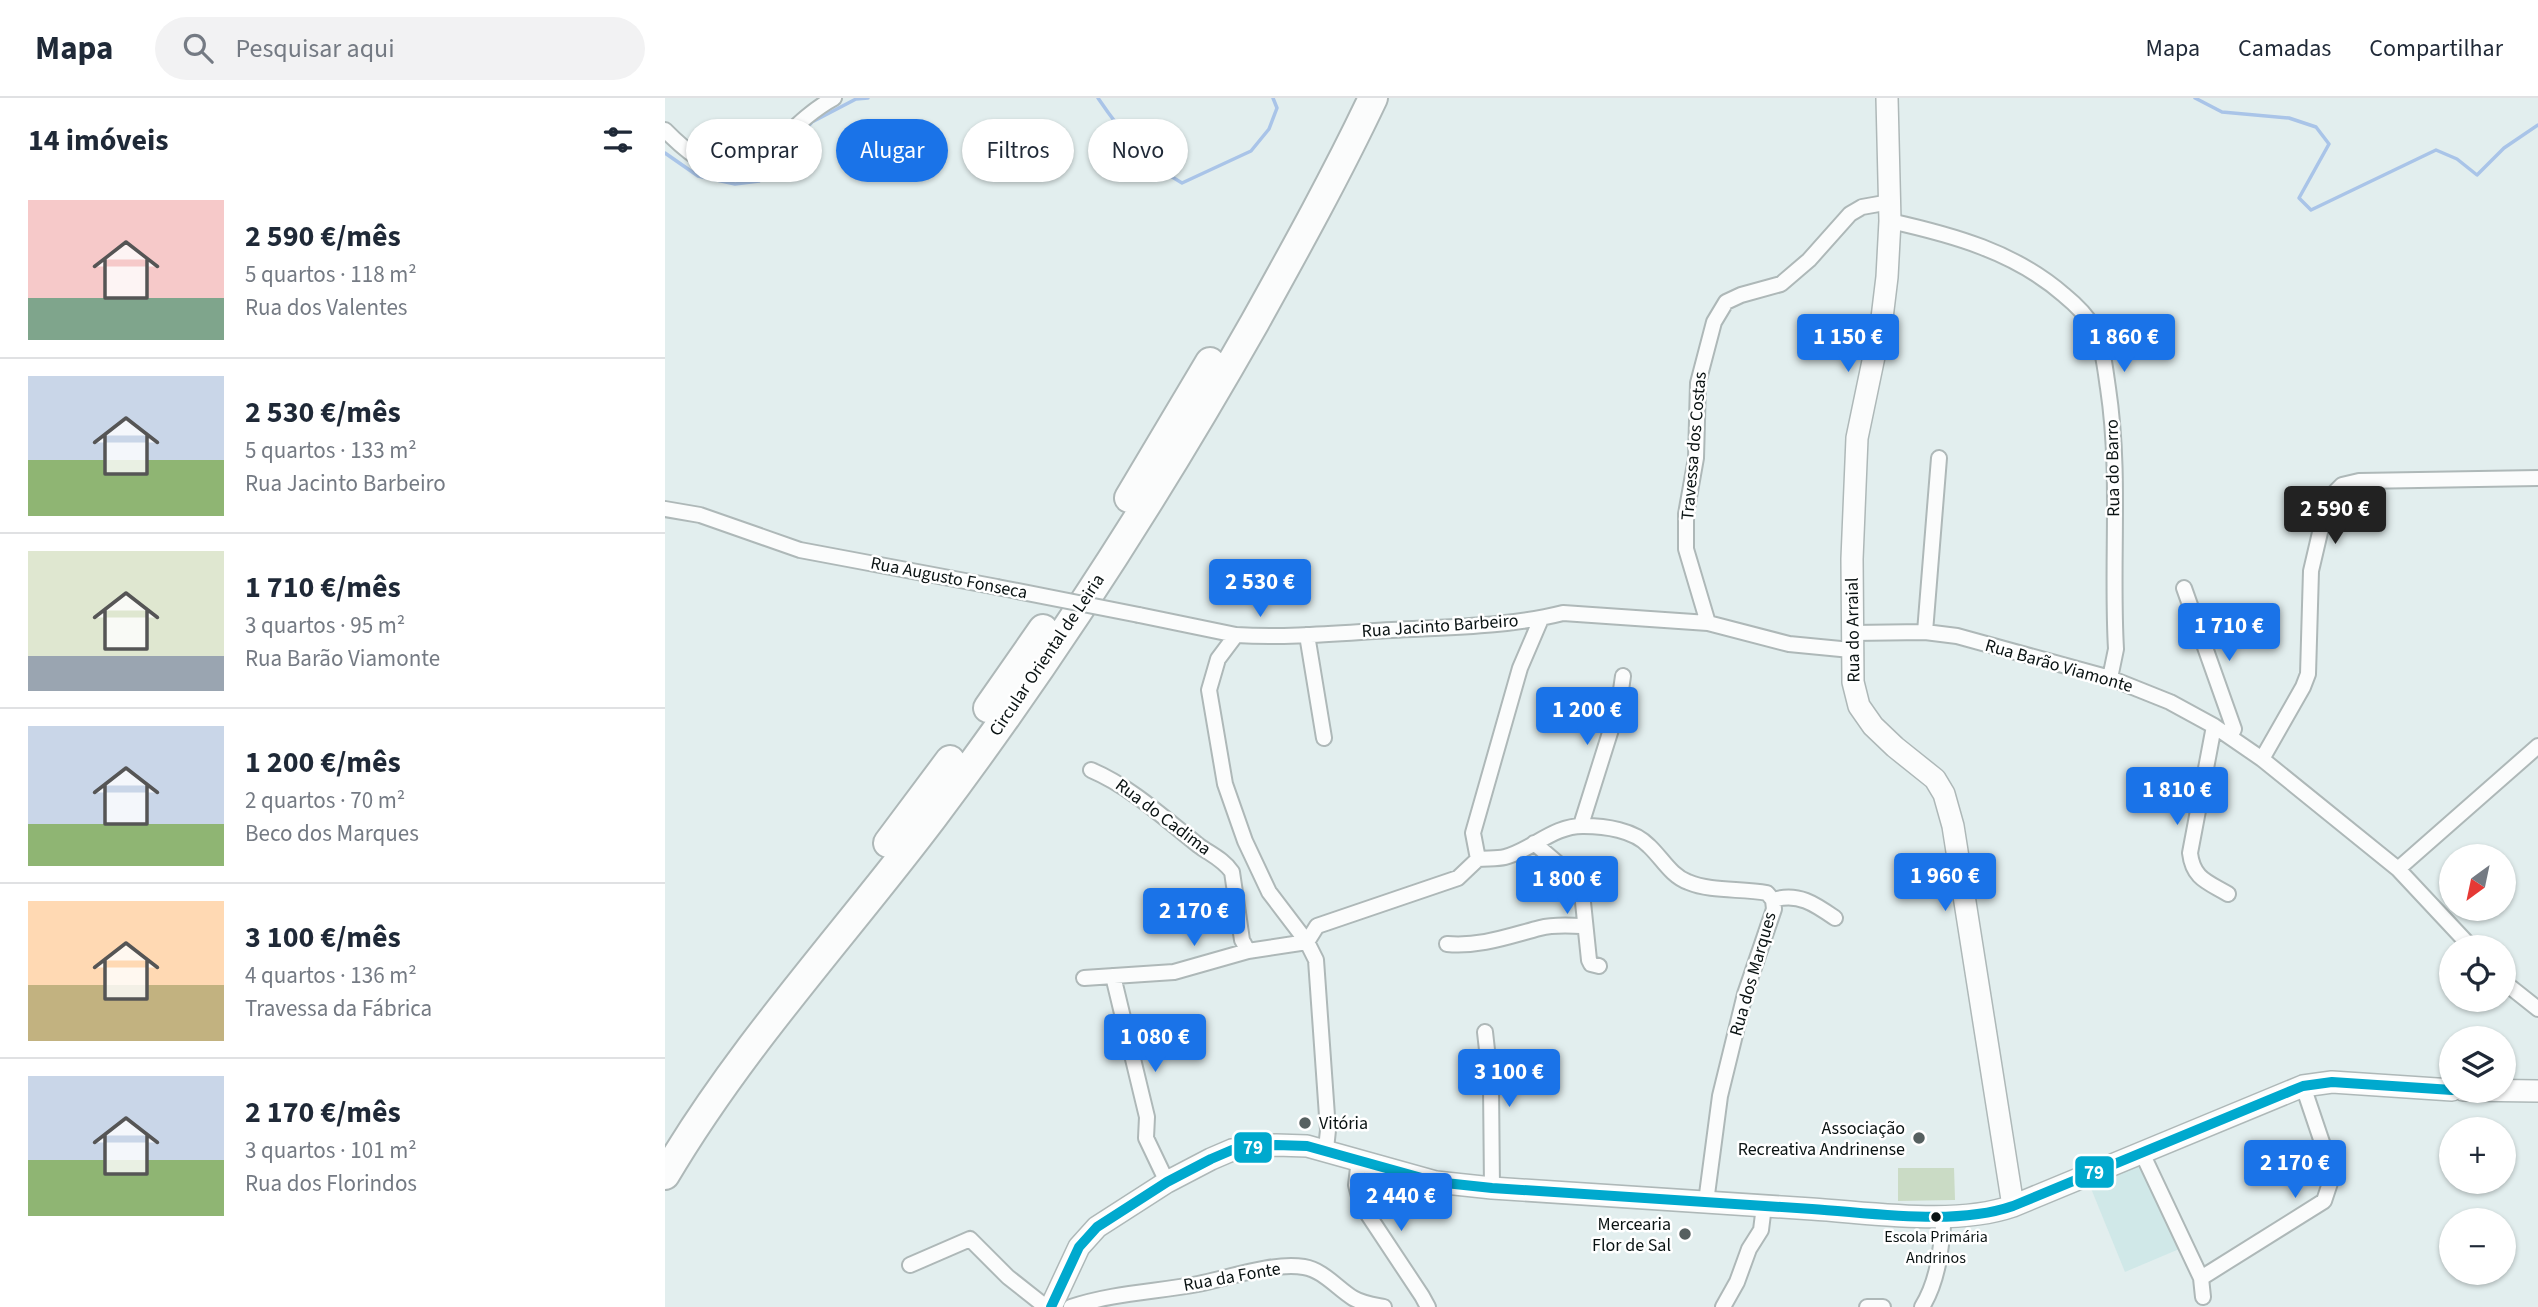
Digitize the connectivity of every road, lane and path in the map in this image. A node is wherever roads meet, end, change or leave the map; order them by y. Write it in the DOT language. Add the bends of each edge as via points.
graph roads {
  1 [pos="834,98"];
  2 [pos="1887,98"];
  3 [pos="1366,100"];
  4 [pos="665,130"];
  5 [pos="1890,212"];
  6 [pos="1939,457"];
  7 [pos="2538,478"];
  8 [pos="665,509"];
  9 [pos="2184,587"];
  10 [pos="1541,619"];
  11 [pos="1708,623"];
  12 [pos="1925,632"];
  13 [pos="1236,635"];
  14 [pos="1307,635"];
  15 [pos="1851,642"];
  16 [pos="1623,676"];
  17 [pos="2110,678"];
  18 [pos="2214,726"];
  19 [pos="2230,737"];
  20 [pos="1324,738"];
  21 [pos="2538,746"];
  22 [pos="2262,759"];
  23 [pos="1091,770"];
  24 [pos="1581,825"];
  25 [pos="1534,843"];
  26 [pos="1478,859"];
  27 [pos="2398,869"];
  28 [pos="2228,894"];
  29 [pos="1773,900"];
  30 [pos="1835,918"];
  31 [pos="1585,926"];
  32 [pos="2460,935"];
  33 [pos="1307,942"];
  34 [pos="1447,944"];
  35 [pos="1248,951"];
  36 [pos="1599,966"];
  37 [pos="1113,976"];
  38 [pos="1084,978"];
  39 [pos="2516,992"];
  40 [pos="2538,1009"];
  41 [pos="1485,1032"];
  42 [pos="2303,1086"];
  43 [pos="2439,1089"];
  44 [pos="2516,1091"];
  45 [pos="2538,1091"];
  46 [pos="665,1142"];
  47 [pos="1326,1149"];
  48 [pos="2142,1153"];
  49 [pos="1359,1160"];
  50 [pos="665,1175"];
  51 [pos="1167,1182"];
  52 [pos="1492,1188"];
  53 [pos="1706,1202"];
  54 [pos="1764,1206"];
  55 [pos="2013,1206"];
  56 [pos="1944,1216"];
  57 [pos="910,1265"];
  58 [pos="2201,1278"];
  59 [pos="2203,1297"];
  60 [pos="1048,1307"];
  61 [pos="1072,1307"];
  62 [pos="1384,1307"];
  63 [pos="1427,1307"];
  64 [pos="1723,1307"];
  65 [pos="1867,1307"];
  66 [pos="1883,1307"];
  67 [pos="1922,1307"];
  1 -- 4 [label="street" via="755,164 738,170 716,167"];
  2 -- 5 [label="main road, Rua do Arraial"];
  3 -- 46 [label="highway, Circular Oriental de Leiria" via="1097,549 961,746 728,1049"];
  3 -- 50 [label="highway, Circular Oriental de Leiria" via="1280,277 1201,418 1101,578 933,817 755,1044"];
  5 -- 11 [label="street, Travessa dos Costas" via="1862,206 1781,284 1726,302 1713,322 1698,383 1696,458 1686,514 1686,549"];
  5 -- 15 [label="main road, Rua do Arraial" via="1885,301 1857,438"];
  5 -- 17 [label="street, Rua do Barro" via="2028,268 2078,307 2093,326 2103,356 2114,429 2116,649"];
  6 -- 12 [label="street"];
  7 -- 22 [label="street" via="2359,481 2342,485 2332,495 2311,571 2308,674"];
  8 -- 13 [label="street, Rua Augusto Fonseca, bridge" via="700,516 800,551"];
  9 -- 19 [label="street" via="2234,729"];
  10 -- 11 [label="street, Rua Jacinto Barbeiro" via="1563,613"];
  10 -- 14 [label="street, Rua Jacinto Barbeiro"];
  10 -- 26 [label="street" via="1520,668 1473,833"];
  11 -- 15 [label="street, Rua Jacinto Barbeiro" via="1789,644"];
  12 -- 15 [label="street, Rua Barão Viamonte"];
  12 -- 17 [label="street, Rua Barão Viamonte" via="1957,636"];
  13 -- 14 [label="street, Rua Jacinto Barbeiro"];
  13 -- 33 [label="street" via="1218,659 1209,690 1224,784 1269,892"];
  14 -- 20 [label="street"];
  15 -- 55 [label="main road, Rua do Arraial" via="1854,691 1863,712 1895,747 1931,775 1944,794 1953,825"];
  16 -- 24 [label="street" via="1619,704"];
  17 -- 18 [label="street, Rua Barão Viamonte" via="2171,702"];
  18 -- 19 [label="street, Rua Barão Viamonte"];
  18 -- 28 [label="street" via="2190,853 2192,868 2200,877"];
  19 -- 22 [label="street, Rua Barão Viamonte"];
  21 -- 27 [label="street"];
  22 -- 27 [label="street, Rua Barão Viamonte"];
  23 -- 35 [label="street, Rua do Cadima" via="1115,780 1226,863 1232,872 1241,940"];
  24 -- 25 [label="street, Rua dos Marques"];
  24 -- 29 [label="street, Rua dos Marques" via="1630,834 1647,843 1685,881 1767,893"];
  25 -- 26 [label="street, Rua dos Marques" via="1505,857"];
  25 -- 31 [label="street" via="1581,883"];
  26 -- 33 [label="street" via="1458,878 1317,926"];
  27 -- 32 [label="street, Rua Barão Viamonte"];
  29 -- 30 [label="street" via="1799,898"];
  29 -- 53 [label="street, Rua dos Marques" via="1720,1097"];
  31 -- 34 [label="street" via="1554,926 1486,943"];
  31 -- 36 [label="street" via="1589,960"];
  33 -- 35 [label="street"];
  33 -- 47 [label="street" via="1316,960"];
  35 -- 37 [label="street" via="1174,972"];
  37 -- 38 [label="street"];
  37 -- 51 [label="street" via="1147,1116 1146,1138"];
  39 -- 40 [label="street"];
  41 -- 52 [label="street" via="1491,1086"];
  42 -- 43 [label="main road" via="2332,1082"];
  42 -- 48 [label="main road"];
  42 -- 58 [label="street" via="2329,1163 2331,1180 2324,1201"];
  44 -- 45 [label="main road"];
  47 -- 49 [label="main road"];
  47 -- 51 [label="main road" via="1292,1144 1232,1150"];
  48 -- 55 [label="main road"];
  48 -- 58 [label="street"];
  49 -- 52 [label="main road" via="1436,1182"];
  49 -- 63 [label="street" via="1356,1185 1361,1205"];
  51 -- 60 [label="main road" via="1090,1233"];
  52 -- 53 [label="main road"];
  53 -- 54 [label="main road"];
  54 -- 56 [label="main road"];
  54 -- 64 [label="street" via="1761,1230"];
  55 -- 56 [label="main road" via="1982,1215"];
  56 -- 67 [label="street" via="1932,1290"];
  57 -- 60 [label="street" via="970,1239 1008,1277"];
  58 -- 59 [label="street"];
  61 -- 62 [label="street, Rua da Fonte" via="1099,1297 1285,1266 1307,1268 1353,1298"];
  65 -- 66 [label="street"];
}
